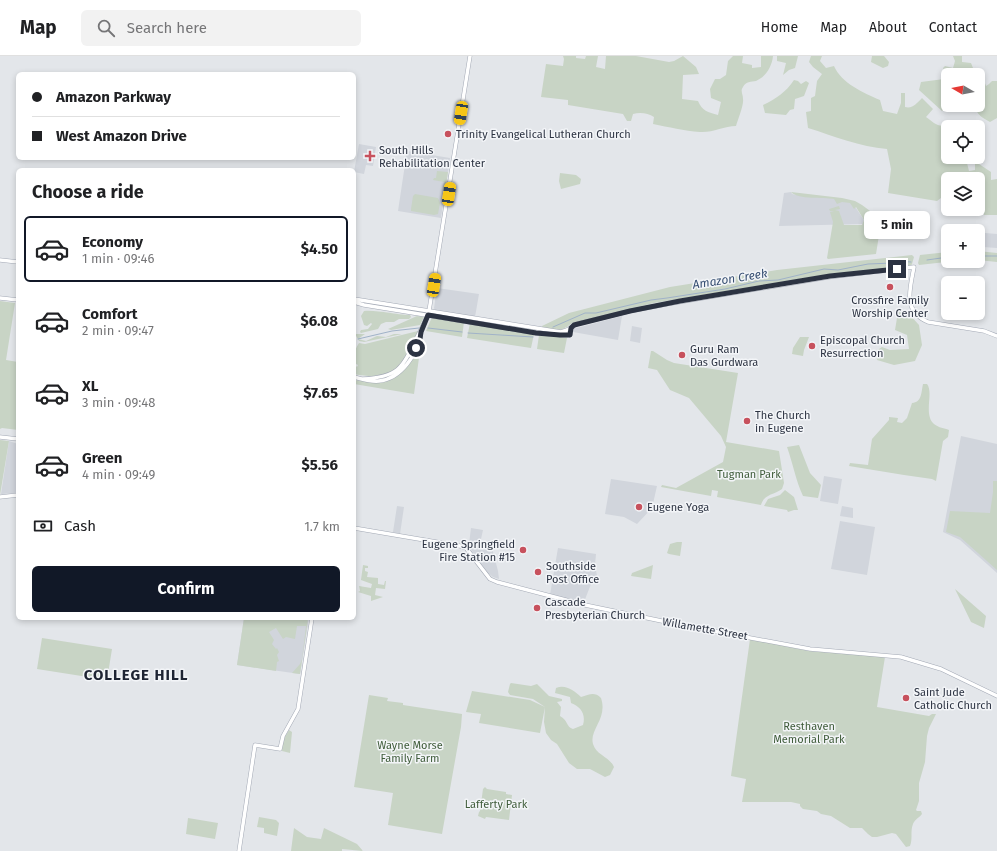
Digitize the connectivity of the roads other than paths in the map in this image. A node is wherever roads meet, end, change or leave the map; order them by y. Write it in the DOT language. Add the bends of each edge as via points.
graph roads {
  1 [pos="470,56"];
  2 [pos="0,260"];
  3 [pos="16,262"];
  4 [pos="0,298"];
  5 [pos="16,300"];
  6 [pos="356,301"];
  7 [pos="429,313"];
  8 [pos="572,327"];
  9 [pos="561,332"];
  10 [pos="570,335"];
  11 [pos="997,336"];
  12 [pos="356,377"];
  13 [pos="0,437"];
  14 [pos="16,439"];
  15 [pos="16,495"];
  16 [pos="0,497"];
  17 [pos="356,528"];
  18 [pos="312,620"];
  19 [pos="997,696"];
  20 [pos="281,740"];
  21 [pos="261,746"];
  22 [pos="272,748"];
  23 [pos="254,755"];
  24 [pos="239,851"];
  1 -- 7 [label="main road"];
  2 -- 3 [label="main road"];
  4 -- 5 [label="main road"];
  6 -- 7 [label="main road"];
  7 -- 9 [label="main road"];
  7 -- 10 [label="main road" via="536,333"];
  7 -- 12 [label="main road" via="399,369 380,378"];
  8 -- 9 [label="main road"];
  8 -- 10 [label="main road"];
  8 -- 11 [label="main road" via="680,301 830,276 914,268 909,298 914,311 920,317 928,322 984,331"];
  9 -- 10 [label="main road"];
  13 -- 14 [label="main road"];
  15 -- 16 [label="main road"];
  17 -- 19 [label="main road, Willamette Street" via="466,548 493,581 552,597 651,619 810,648 901,657 941,669"];
  18 -- 20 [label="main road" via="298,709"];
  20 -- 22 [label="main road"];
  20 -- 22 [label="main road" via="280,749"];
  21 -- 22 [label="main road"];
  21 -- 23 [label="main road"];
  21 -- 23 [label="main road" via="255,745"];
  23 -- 24 [label="main road"];
}
